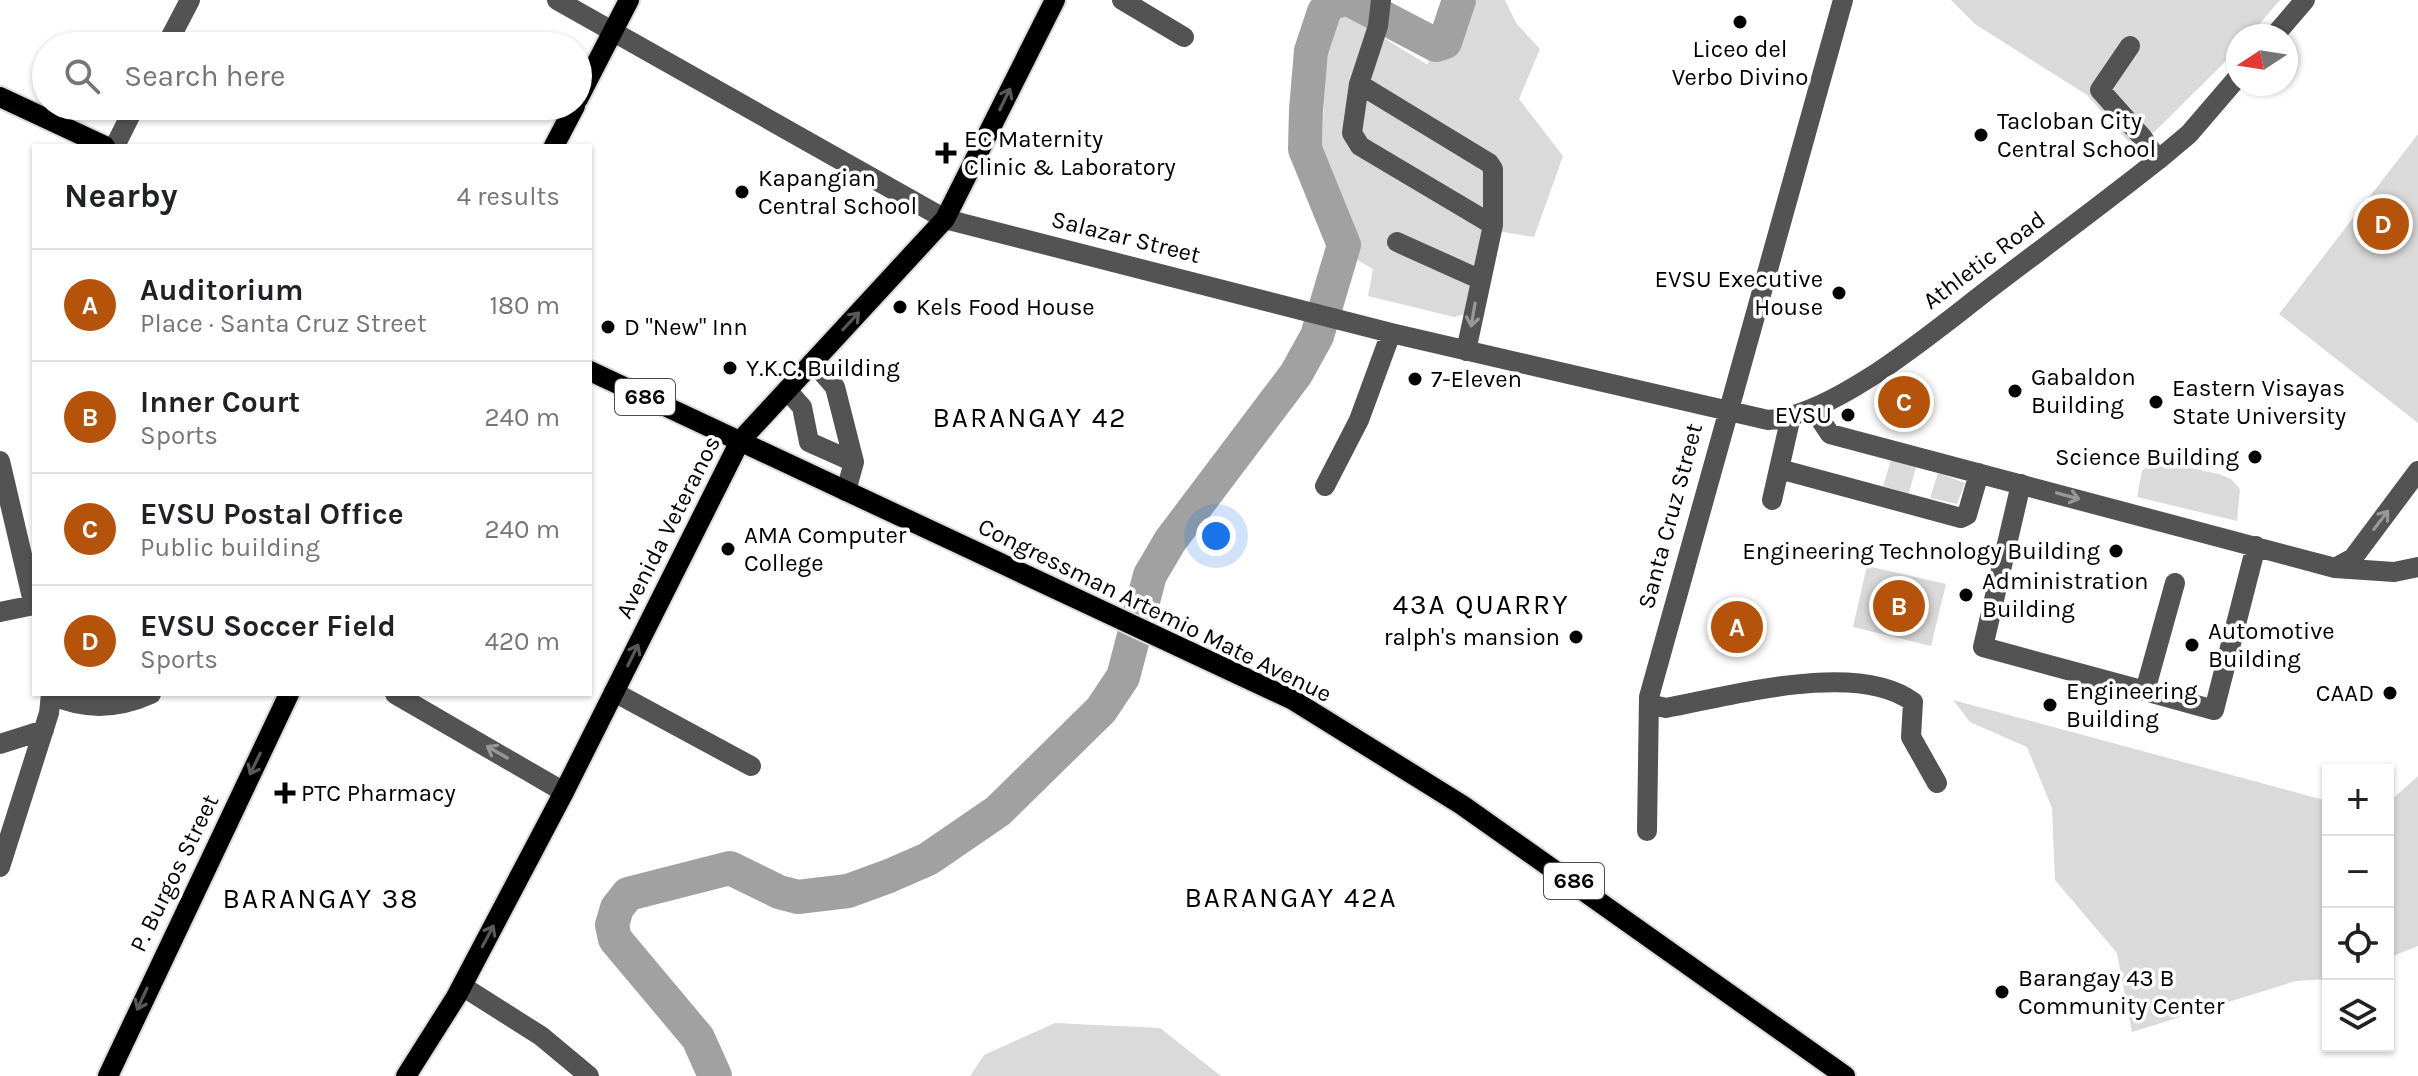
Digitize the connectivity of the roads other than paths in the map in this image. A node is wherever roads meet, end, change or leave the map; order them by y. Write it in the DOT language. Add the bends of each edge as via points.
graph roads {
  1 [pos="190,0"];
  2 [pos="557,0"];
  3 [pos="629,0"];
  4 [pos="1055,0"];
  5 [pos="1122,0"];
  6 [pos="1843,0"];
  7 [pos="2305,0"];
  8 [pos="1380,1"];
  9 [pos="2284,24"];
  10 [pos="613,31"];
  11 [pos="173,32"];
  12 [pos="1184,37"];
  13 [pos="2130,46"];
  14 [pos="592,72"];
  15 [pos="1359,84"];
  16 [pos="2226,91"];
  17 [pos="0,97"];
  18 [pos="32,112"];
  19 [pos="49,120"];
  20 [pos="128,120"];
  21 [pos="568,120"];
  22 [pos="101,144"];
  23 [pos="116,144"];
  24 [pos="555,144"];
  25 [pos="2158,160"];
  26 [pos="945,219"];
  27 [pos="1493,225"];
  28 [pos="1397,242"];
  29 [pos="1479,279"];
  30 [pos="1391,333"];
  31 [pos="1466,351"];
  32 [pos="813,362"];
  33 [pos="592,372"];
  34 [pos="787,390"];
  35 [pos="1824,404"];
  36 [pos="1728,409"];
  37 [pos="760,419"];
  38 [pos="1768,420"];
  39 [pos="699,422"];
  40 [pos="1789,425"];
  41 [pos="1832,434"];
  42 [pos="740,441"];
  43 [pos="0,461"];
  44 [pos="854,462"];
  45 [pos="1779,469"];
  46 [pos="2418,471"];
  47 [pos="1979,473"];
  48 [pos="2021,484"];
  49 [pos="1325,486"];
  50 [pos="846,491"];
  51 [pos="1772,500"];
  52 [pos="2256,546"];
  53 [pos="2418,567"];
  54 [pos="2335,568"];
  55 [pos="2175,583"];
  56 [pos="32,597"];
  57 [pos="32,605"];
  58 [pos="0,612"];
  59 [pos="2145,691"];
  60 [pos="614,692"];
  61 [pos="51,696"];
  62 [pos="53,696"];
  63 [pos="145,696"];
  64 [pos="288,696"];
  65 [pos="398,696"];
  66 [pos="1649,697"];
  67 [pos="44,730"];
  68 [pos="0,744"];
  69 [pos="751,766"];
  70 [pos="1937,783"];
  71 [pos="564,792"];
  72 [pos="1647,831"];
  73 [pos="0,867"];
  74 [pos="462,986"];
  75 [pos="108,1076"];
  76 [pos="406,1076"];
  77 [pos="589,1076"];
  78 [pos="1845,1076"];
  1 -- 11 [label="street"];
  2 -- 10 [label="street, Salazar Street"];
  3 -- 10 [label="main road"];
  26 -- 4 [label="main road, Avenida Veteranos, one-way"];
  5 -- 12 [label="street"];
  6 -- 36 [label="street, Santa Cruz Street"];
  7 -- 9 [label="street"];
  8 -- 15 [label="street" via="1378,26"];
  10 -- 14 [label="main road"];
  10 -- 26 [label="street, Salazar Street"];
  13 -- 25 [label="street" via="2100,90"];
  15 -- 27 [label="street" via="1489,163"];
  15 -- 27 [label="street" via="1352,133 1360,146"];
  16 -- 25 [label="street, Athletic Road"];
  17 -- 18 [label="main road"];
  19 -- 22 [label="main road"];
  20 -- 23 [label="street"];
  21 -- 24 [label="main road"];
  25 -- 35 [label="street, Athletic Road" via="1941,324"];
  26 -- 30 [label="street, Salazar Street"];
  32 -- 26 [label="main road, Avenida Veteranos, one-way"];
  27 -- 29 [label="street"];
  28 -- 29 [label="street"];
  29 -- 31 [label="street, one-way"];
  30 -- 31 [label="street, Salazar Street"];
  30 -- 49 [label="street" via="1359,420"];
  31 -- 36 [label="street, Salazar Street"];
  32 -- 34 [label="main road, Avenida Veteranos"];
  32 -- 44 [label="street" via="835,387"];
  33 -- 39 [label="main road, 686"];
  34 -- 37 [label="main road, Avenida Veteranos"];
  34 -- 44 [label="street" via="802,407 809,442"];
  35 -- 38 [label="street, Athletic Road" via="1797,416"];
  35 -- 41 [label="street" via="1821,423"];
  36 -- 38 [label="street, Athletic Road"];
  36 -- 66 [label="street, Santa Cruz Street"];
  37 -- 39 [label="main road" via="729,426"];
  37 -- 42 [label="main road, Avenida Veteranos"];
  38 -- 40 [label="street"];
  39 -- 42 [label="main road, 686"];
  40 -- 41 [label="street"];
  40 -- 45 [label="street"];
  41 -- 47 [label="street"];
  42 -- 50 [label="main road, Congressman Artemio Mate Avenue / 686"];
  60 -- 42 [label="main road, Avenida Veteranos, one-way"];
  43 -- 56 [label="street"];
  44 -- 50 [label="street"];
  45 -- 47 [label="street" via="1961,518 1967,515"];
  45 -- 51 [label="street"];
  54 -- 46 [label="street, one-way" via="2353,558"];
  47 -- 48 [label="street"];
  48 -- 52 [label="street, one-way"];
  48 -- 59 [label="street" via="1983,647"];
  50 -- 78 [label="main road, Congressman Artemio Mate Avenue / 686" via="1293,700 1462,805"];
  52 -- 54 [label="street"];
  52 -- 59 [label="street" via="2214,710"];
  53 -- 54 [label="street" via="2394,572"];
  55 -- 59 [label="street"];
  57 -- 58 [label="street"];
  60 -- 69 [label="street"];
  60 -- 71 [label="main road, Avenida Veteranos"];
  61 -- 67 [label="street"];
  62 -- 63 [label="street" via="98,706"];
  64 -- 75 [label="main road, P. Burgos Street, one-way"];
  71 -- 65 [label="street, one-way"];
  66 -- 70 [label="street" via="1653,705 1666,708 1818,682 1856,683 1913,702 1911,737"];
  66 -- 72 [label="street, Santa Cruz Street"];
  67 -- 68 [label="street"];
  67 -- 73 [label="street"];
  74 -- 71 [label="main road, Avenida Veteranos, one-way"];
  74 -- 76 [label="main road, Avenida Veteranos"];
  74 -- 77 [label="street" via="541,1036"];
}
